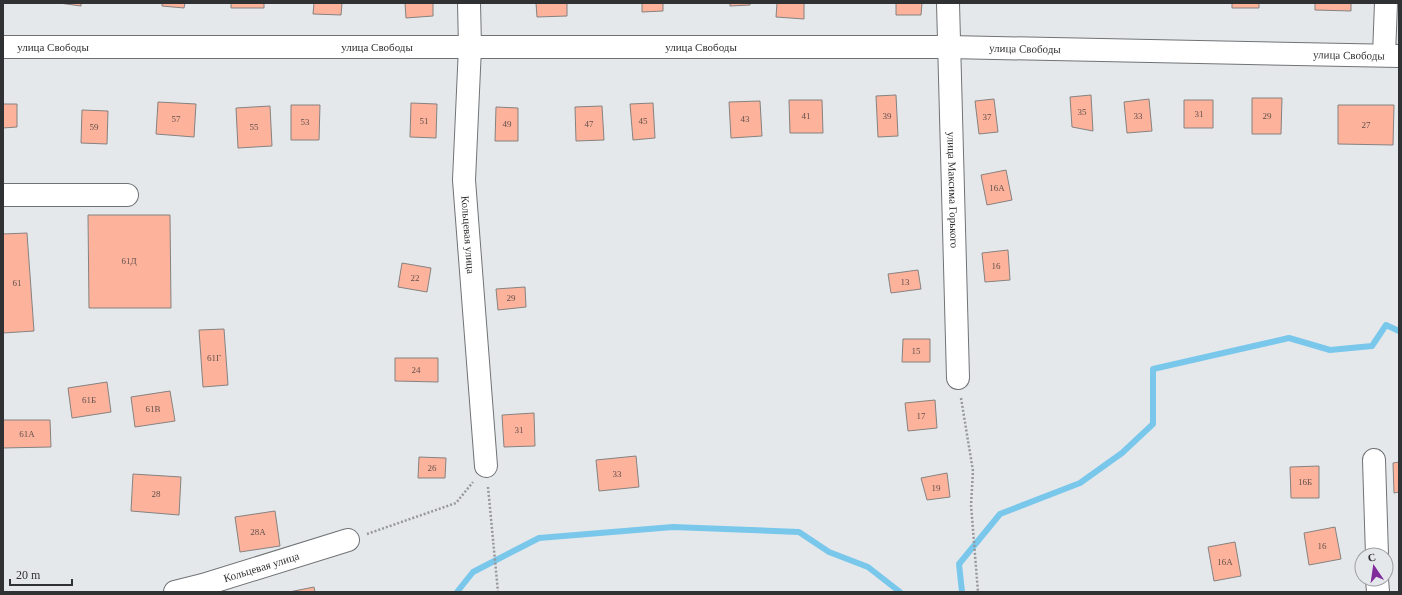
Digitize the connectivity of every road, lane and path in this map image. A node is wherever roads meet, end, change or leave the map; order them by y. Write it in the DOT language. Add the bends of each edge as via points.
graph roads {
  1 [pos="469,3"];
  2 [pos="948,3"];
  3 [pos="1386,3"];
  4 [pos="470,46"];
  5 [pos="3,47"];
  6 [pos="948,47"];
  7 [pos="1391,56"];
  8 [pos="3,195"];
  9 [pos="127,195"];
  10 [pos="958,378"];
  11 [pos="1374,460"];
  12 [pos="486,466"];
  13 [pos="348,540"];
  14 [pos="1377,547"];
  15 [pos="174,592"];
  16 [pos="498,592"];
  17 [pos="978,592"];
  1 -- 4 [label="street, Кольцевая улица"];
  2 -- 6 [label="street, улица Максима Горького"];
  3 -- 7 [label="street"];
  4 -- 5 [label="street, улица Свободы"];
  4 -- 6 [label="street, улица Свободы"];
  4 -- 12 [label="street, Кольцевая улица" via="464,180"];
  6 -- 7 [label="street, улица Свободы"];
  6 -- 10 [label="street, улица Максима Горького"];
  8 -- 9 [label="street"];
  10 -- 17 [label="path" via="973,471 971,505"];
  11 -- 14 [label="street"];
  12 -- 13 [label="path" via="456,503"];
  12 -- 16 [label="path"];
  13 -- 15 [label="street, Кольцевая улица"];
}
